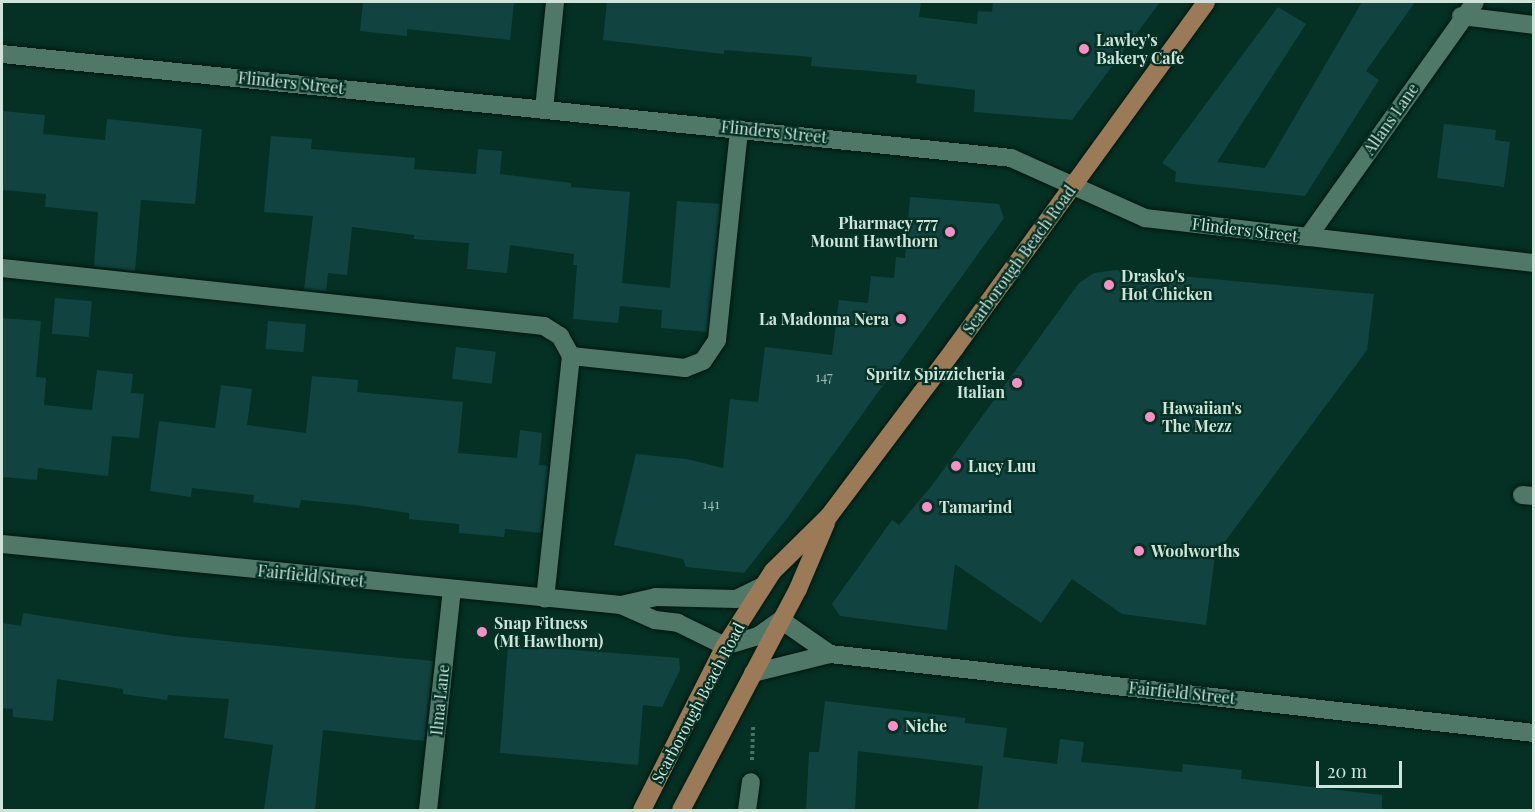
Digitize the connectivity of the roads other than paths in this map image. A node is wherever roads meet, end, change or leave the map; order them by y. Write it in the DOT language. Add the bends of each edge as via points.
graph roads {
  1 [pos="555,2"];
  2 [pos="1206,2"];
  3 [pos="1475,2"];
  4 [pos="1461,16"];
  5 [pos="1533,25"];
  6 [pos="2,54"];
  7 [pos="544,109"];
  8 [pos="739,129"];
  9 [pos="1072,186"];
  10 [pos="1308,237"];
  11 [pos="1533,263"];
  12 [pos="2,268"];
  13 [pos="571,356"];
  14 [pos="829,516"];
  15 [pos="2,544"];
  16 [pos="764,585"];
  17 [pos="452,590"];
  18 [pos="545,599"];
  19 [pos="621,605"];
  20 [pos="781,620"];
  21 [pos="725,646"];
  22 [pos="830,654"];
  23 [pos="753,673"];
  24 [pos="1533,733"];
  25 [pos="751,782"];
  26 [pos="428,810"];
  27 [pos="642,810"];
  28 [pos="681,810"];
  29 [pos="747,810"];
  1 -- 7 [label="street"];
  2 -- 9 [label="main road, Scarborough Beach Road"];
  3 -- 4 [label="street, Allans Lane"];
  4 -- 5 [label="street"];
  4 -- 10 [label="street, Allans Lane"];
  6 -- 7 [label="street, Flinders Street"];
  7 -- 8 [label="street, Flinders Street"];
  8 -- 9 [label="street, Flinders Street" via="1011,158"];
  8 -- 13 [label="street" via="717,340 703,361 685,368"];
  9 -- 10 [label="street, Flinders Street" via="1145,218"];
  9 -- 14 [label="main road, Scarborough Beach Road"];
  10 -- 11 [label="street, Flinders Street"];
  12 -- 13 [label="street" via="544,326 560,336"];
  13 -- 18 [label="street"];
  14 -- 16 [label="main road, Scarborough Beach Road"];
  14 -- 20 [label="main road, Scarborough Beach Road"];
  15 -- 17 [label="street, Fairfield Street"];
  16 -- 19 [label="street, Fairfield Street" via="736,599 656,597"];
  16 -- 21 [label="main road, Scarborough Beach Road"];
  17 -- 18 [label="street, Fairfield Street"];
  17 -- 26 [label="street, Ilma Lane"];
  18 -- 19 [label="street, Fairfield Street"];
  19 -- 21 [label="street, Fairfield Street" via="655,620 678,623"];
  20 -- 21 [label="street" via="758,636"];
  20 -- 22 [label="street, Fairfield Street"];
  20 -- 23 [label="main road, Scarborough Beach Road"];
  21 -- 27 [label="main road, Scarborough Beach Road"];
  22 -- 23 [label="street, Fairfield Street"];
  22 -- 24 [label="street, Fairfield Street"];
  23 -- 28 [label="main road, Scarborough Beach Road"];
  25 -- 29 [label="street"];
}
